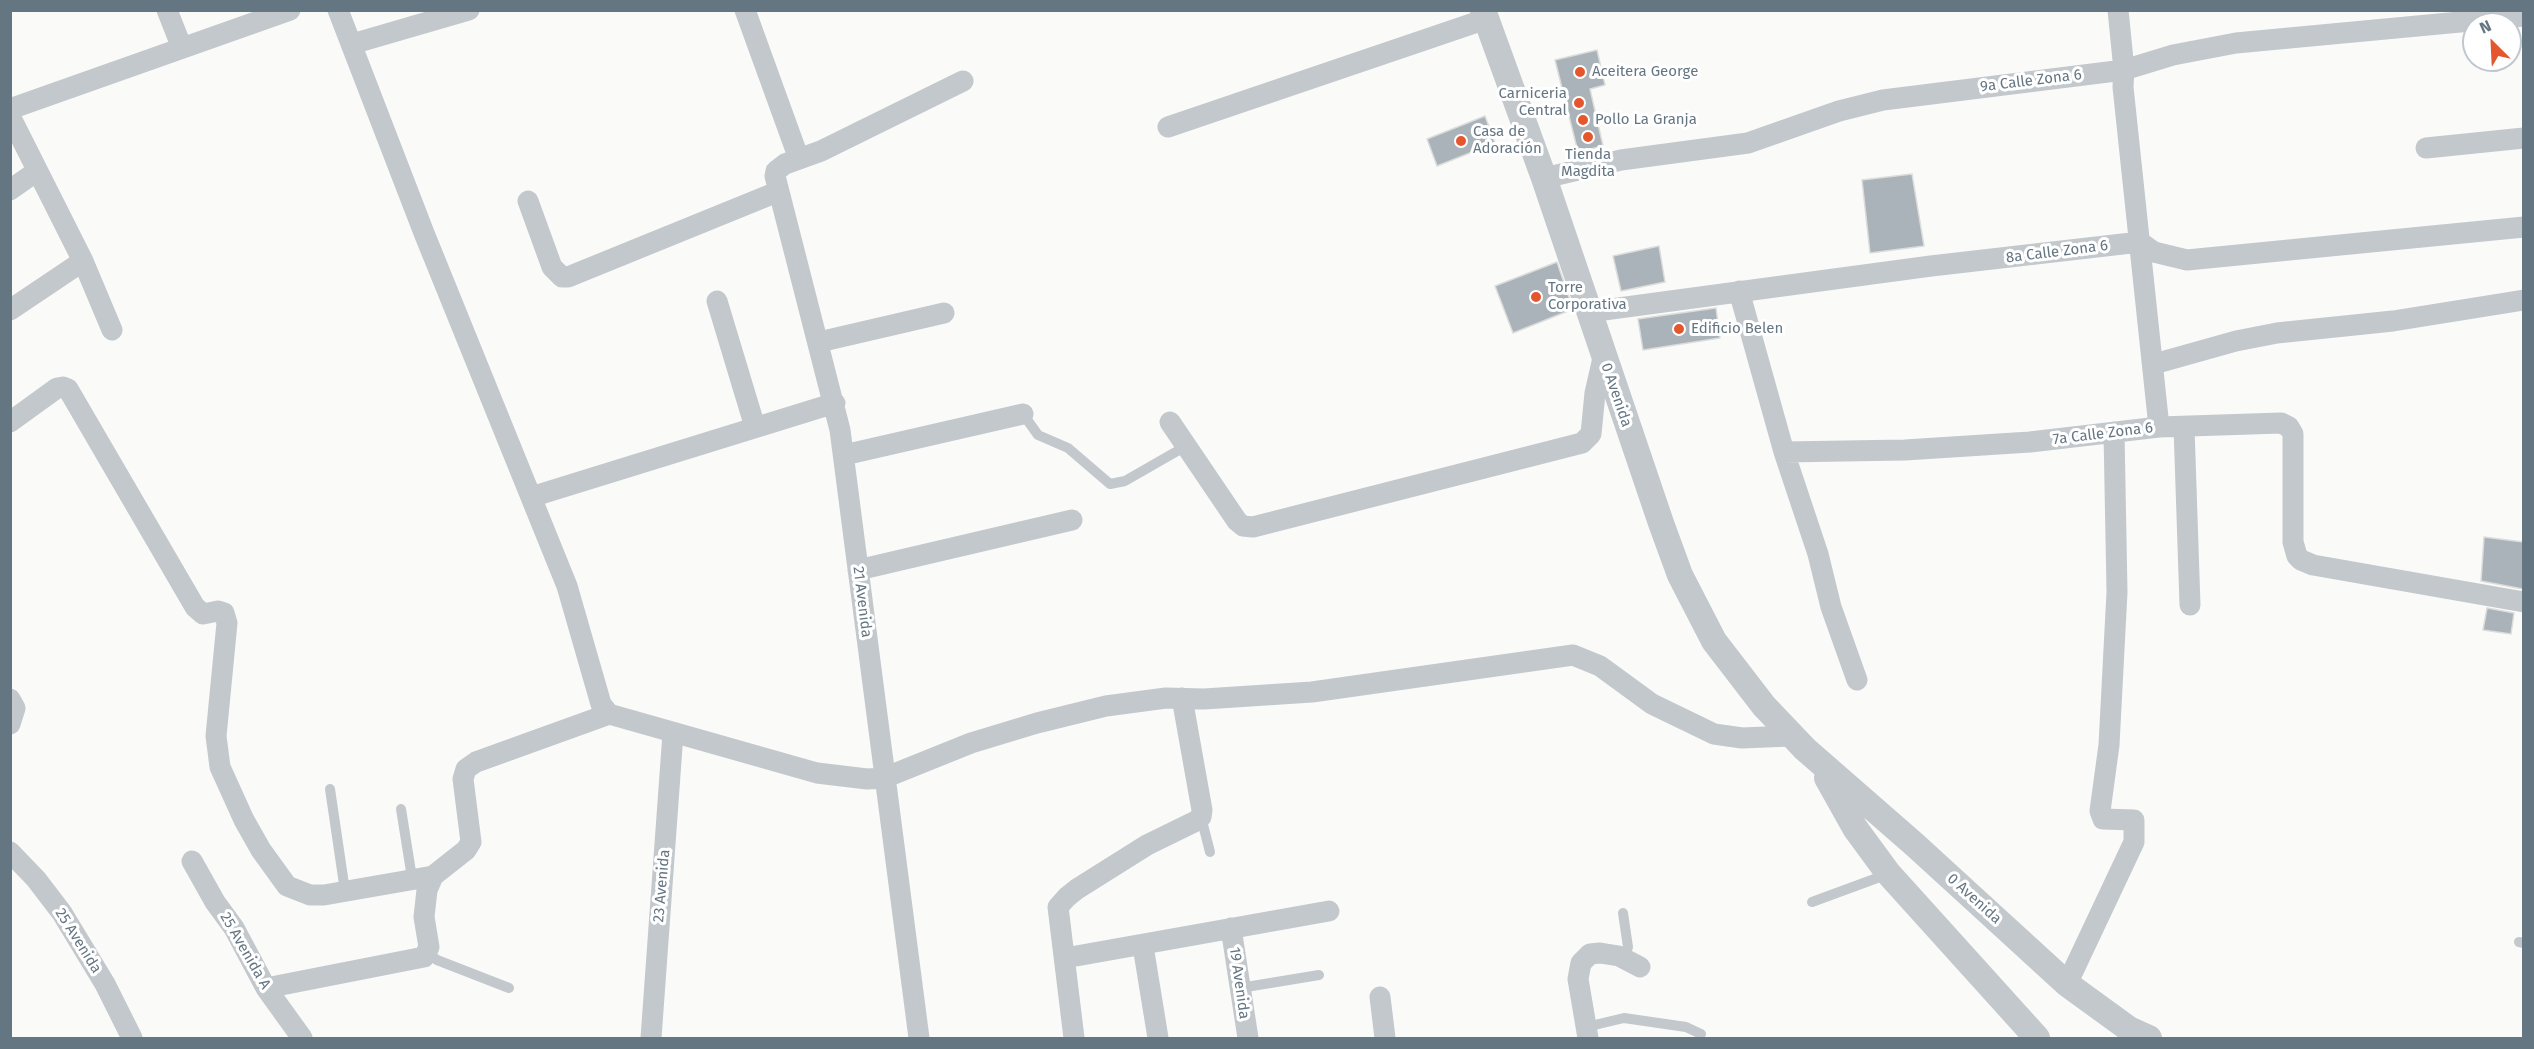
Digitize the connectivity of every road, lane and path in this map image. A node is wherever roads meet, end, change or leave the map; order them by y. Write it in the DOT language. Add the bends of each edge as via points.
graph roads {
  1 [pos="167,10"];
  2 [pos="290,10"];
  3 [pos="338,10"];
  4 [pos="469,10"];
  5 [pos="745,10"];
  6 [pos="2118,10"];
  7 [pos="1485,15"];
  8 [pos="2523,16"];
  9 [pos="352,44"];
  10 [pos="182,48"];
  11 [pos="2124,69"];
  12 [pos="963,81"];
  13 [pos="10,109"];
  14 [pos="10,116"];
  15 [pos="1168,128"];
  16 [pos="2523,138"];
  17 [pos="2426,148"];
  18 [pos="799,159"];
  19 [pos="37,171"];
  20 [pos="1544,178"];
  21 [pos="777,182"];
  22 [pos="10,190"];
  23 [pos="528,201"];
  24 [pos="2523,227"];
  25 [pos="2140,242"];
  26 [pos="83,261"];
  27 [pos="1739,291"];
  28 [pos="2523,300"];
  29 [pos="717,301"];
  30 [pos="10,310"];
  31 [pos="1589,312"];
  32 [pos="944,313"];
  33 [pos="112,330"];
  34 [pos="819,342"];
  35 [pos="1604,358"];
  36 [pos="2154,364"];
  37 [pos="835,403"];
  38 [pos="1023,414"];
  39 [pos="10,422"];
  40 [pos="1170,422"];
  41 [pos="2184,426"];
  42 [pos="755,427"];
  43 [pos="2159,427"];
  44 [pos="2114,432"];
  45 [pos="1186,446"];
  46 [pos="1784,452"];
  47 [pos="844,455"];
  48 [pos="531,497"];
  49 [pos="1072,520"];
  50 [pos="858,570"];
  51 [pos="2523,602"];
  52 [pos="2190,605"];
  53 [pos="1857,680"];
  54 [pos="10,699"];
  55 [pos="1182,699"];
  56 [pos="609,714"];
  57 [pos="10,724"];
  58 [pos="673,733"];
  59 [pos="1798,743"];
  60 [pos="884,778"];
  61 [pos="330,789"];
  62 [pos="401,809"];
  63 [pos="1201,817"];
  64 [pos="10,852"];
  65 [pos="1210,852"];
  66 [pos="192,861"];
  67 [pos="1888,873"];
  68 [pos="422,877"];
  69 [pos="345,891"];
  70 [pos="1812,902"];
  71 [pos="1329,911"];
  72 [pos="1623,913"];
  73 [pos="1231,928"];
  74 [pos="1143,946"];
  75 [pos="428,953"];
  76 [pos="1620,956"];
  77 [pos="1065,958"];
  78 [pos="1640,967"];
  79 [pos="1319,975"];
  80 [pos="2067,984"];
  81 [pos="266,988"];
  82 [pos="509,988"];
  83 [pos="1240,988"];
  84 [pos="1380,997"];
  85 [pos="1587,1033"];
  86 [pos="1701,1034"];
  87 [pos="132,1038"];
  88 [pos="303,1038"];
  89 [pos="651,1038"];
  90 [pos="919,1038"];
  91 [pos="1074,1038"];
  92 [pos="1158,1038"];
  93 [pos="1248,1038"];
  94 [pos="1385,1038"];
  95 [pos="2037,1038"];
  96 [pos="2150,1038"];
  1 -- 10 [label="street"];
  2 -- 10 [label="street"];
  3 -- 9 [label="street"];
  4 -- 9 [label="street"];
  5 -- 18 [label="street"];
  6 -- 11 [label="street"];
  7 -- 15 [label="street"];
  7 -- 20 [label="street, 0 Avenida"];
  8 -- 11 [label="street, 9a Calle Zona 6" via="2236,43"];
  9 -- 48 [label="street"];
  10 -- 13 [label="street"];
  11 -- 20 [label="street, 9a Calle Zona 6" via="1883,100 1748,143 1621,160"];
  11 -- 25 [label="street"];
  12 -- 18 [label="street"];
  14 -- 19 [label="street"];
  16 -- 17 [label="street"];
  18 -- 21 [label="street" via="785,164"];
  19 -- 22 [label="street"];
  19 -- 26 [label="street"];
  20 -- 31 [label="street, 0 Avenida"];
  21 -- 23 [label="street" via="567,277 561,277 552,267"];
  21 -- 34 [label="street, 21 Avenida"];
  24 -- 25 [label="street" via="2187,260 2154,252"];
  25 -- 27 [label="street, 8a Calle Zona 6"];
  25 -- 36 [label="street"];
  26 -- 30 [label="street"];
  26 -- 33 [label="street"];
  27 -- 31 [label="street, 8a Calle Zona 6"];
  27 -- 46 [label="street"];
  28 -- 36 [label="street" via="2393,321 2277,333"];
  29 -- 42 [label="street"];
  31 -- 35 [label="street, 0 Avenida"];
  32 -- 34 [label="street"];
  34 -- 37 [label="street, 21 Avenida"];
  35 -- 45 [label="street" via="1591,434 1581,443 1253,527 1243,526 1237,520"];
  35 -- 59 [label="street, 0 Avenida" via="1676,564 1700,618 1741,679"];
  36 -- 43 [label="street"];
  37 -- 42 [label="street"];
  37 -- 47 [label="street, 21 Avenida"];
  38 -- 45 [label="lane" via="1038,435 1068,448 1110,484 1125,481"];
  38 -- 47 [label="street"];
  39 -- 69 [label="street" via="57,388 71,391 195,607 203,614 218,611 226,616 217,754 244,820 287,886 310,895"];
  40 -- 45 [label="street"];
  41 -- 43 [label="street, 7a Calle Zona 6"];
  41 -- 51 [label="street, 7a Calle Zona 6" via="2281,423 2289,427 2293,434 2293,542 2297,556 2306,564"];
  41 -- 52 [label="street"];
  42 -- 48 [label="street"];
  43 -- 44 [label="street, 7a Calle Zona 6"];
  44 -- 46 [label="street, 7a Calle Zona 6" via="1905,450"];
  44 -- 80 [label="street" via="2117,592 2109,745 2100,812 2103,819 2134,820 2134,842"];
  46 -- 53 [label="street"];
  47 -- 50 [label="street, 21 Avenida"];
  48 -- 56 [label="street" via="567,586 601,704"];
  49 -- 50 [label="street"];
  50 -- 60 [label="street, 21 Avenida"];
  54 -- 57 [label="street" via="15,708"];
  55 -- 59 [label="street" via="1312,692 1573,655 1600,666 1652,704 1714,734"];
  55 -- 60 [label="street" via="1106,706 1037,723 971,743"];
  55 -- 63 [label="street"];
  56 -- 58 [label="street"];
  56 -- 68 [label="street" via="471,764 463,779 470,846"];
  58 -- 60 [label="street" via="817,773"];
  58 -- 89 [label="street, 23 Avenida"];
  59 -- 67 [label="street, 0 Avenida" via="1826,776 1855,828"];
  59 -- 80 [label="street, 0 Avenida"];
  60 -- 90 [label="street, 21 Avenida"];
  61 -- 69 [label="lane"];
  62 -- 68 [label="lane"];
  63 -- 65 [label="lane"];
  63 -- 77 [label="street" via="1148,845 1061,903 1058,915"];
  64 -- 87 [label="street, 25 Avenida" via="62,913"];
  66 -- 81 [label="street, 25 Avenida A"];
  67 -- 70 [label="lane"];
  67 -- 95 [label="street, 0 Avenida"];
  68 -- 69 [label="street"];
  68 -- 75 [label="street"];
  71 -- 73 [label="street"];
  72 -- 76 [label="lane" via="1628,950"];
  73 -- 74 [label="street"];
  73 -- 83 [label="street, 19 Avenida"];
  74 -- 77 [label="street"];
  74 -- 92 [label="street"];
  75 -- 81 [label="street" via="419,959"];
  75 -- 82 [label="lane"];
  76 -- 78 [label="street"];
  76 -- 85 [label="street" via="1594,952 1581,963 1578,980"];
  77 -- 91 [label="street"];
  79 -- 83 [label="lane"];
  80 -- 96 [label="street, 0 Avenida" via="2129,1029"];
  81 -- 88 [label="street, 25 Avenida A"];
  83 -- 93 [label="street, 19 Avenida"];
  84 -- 94 [label="street"];
  85 -- 86 [label="lane" via="1624,1018 1686,1027"];
}
